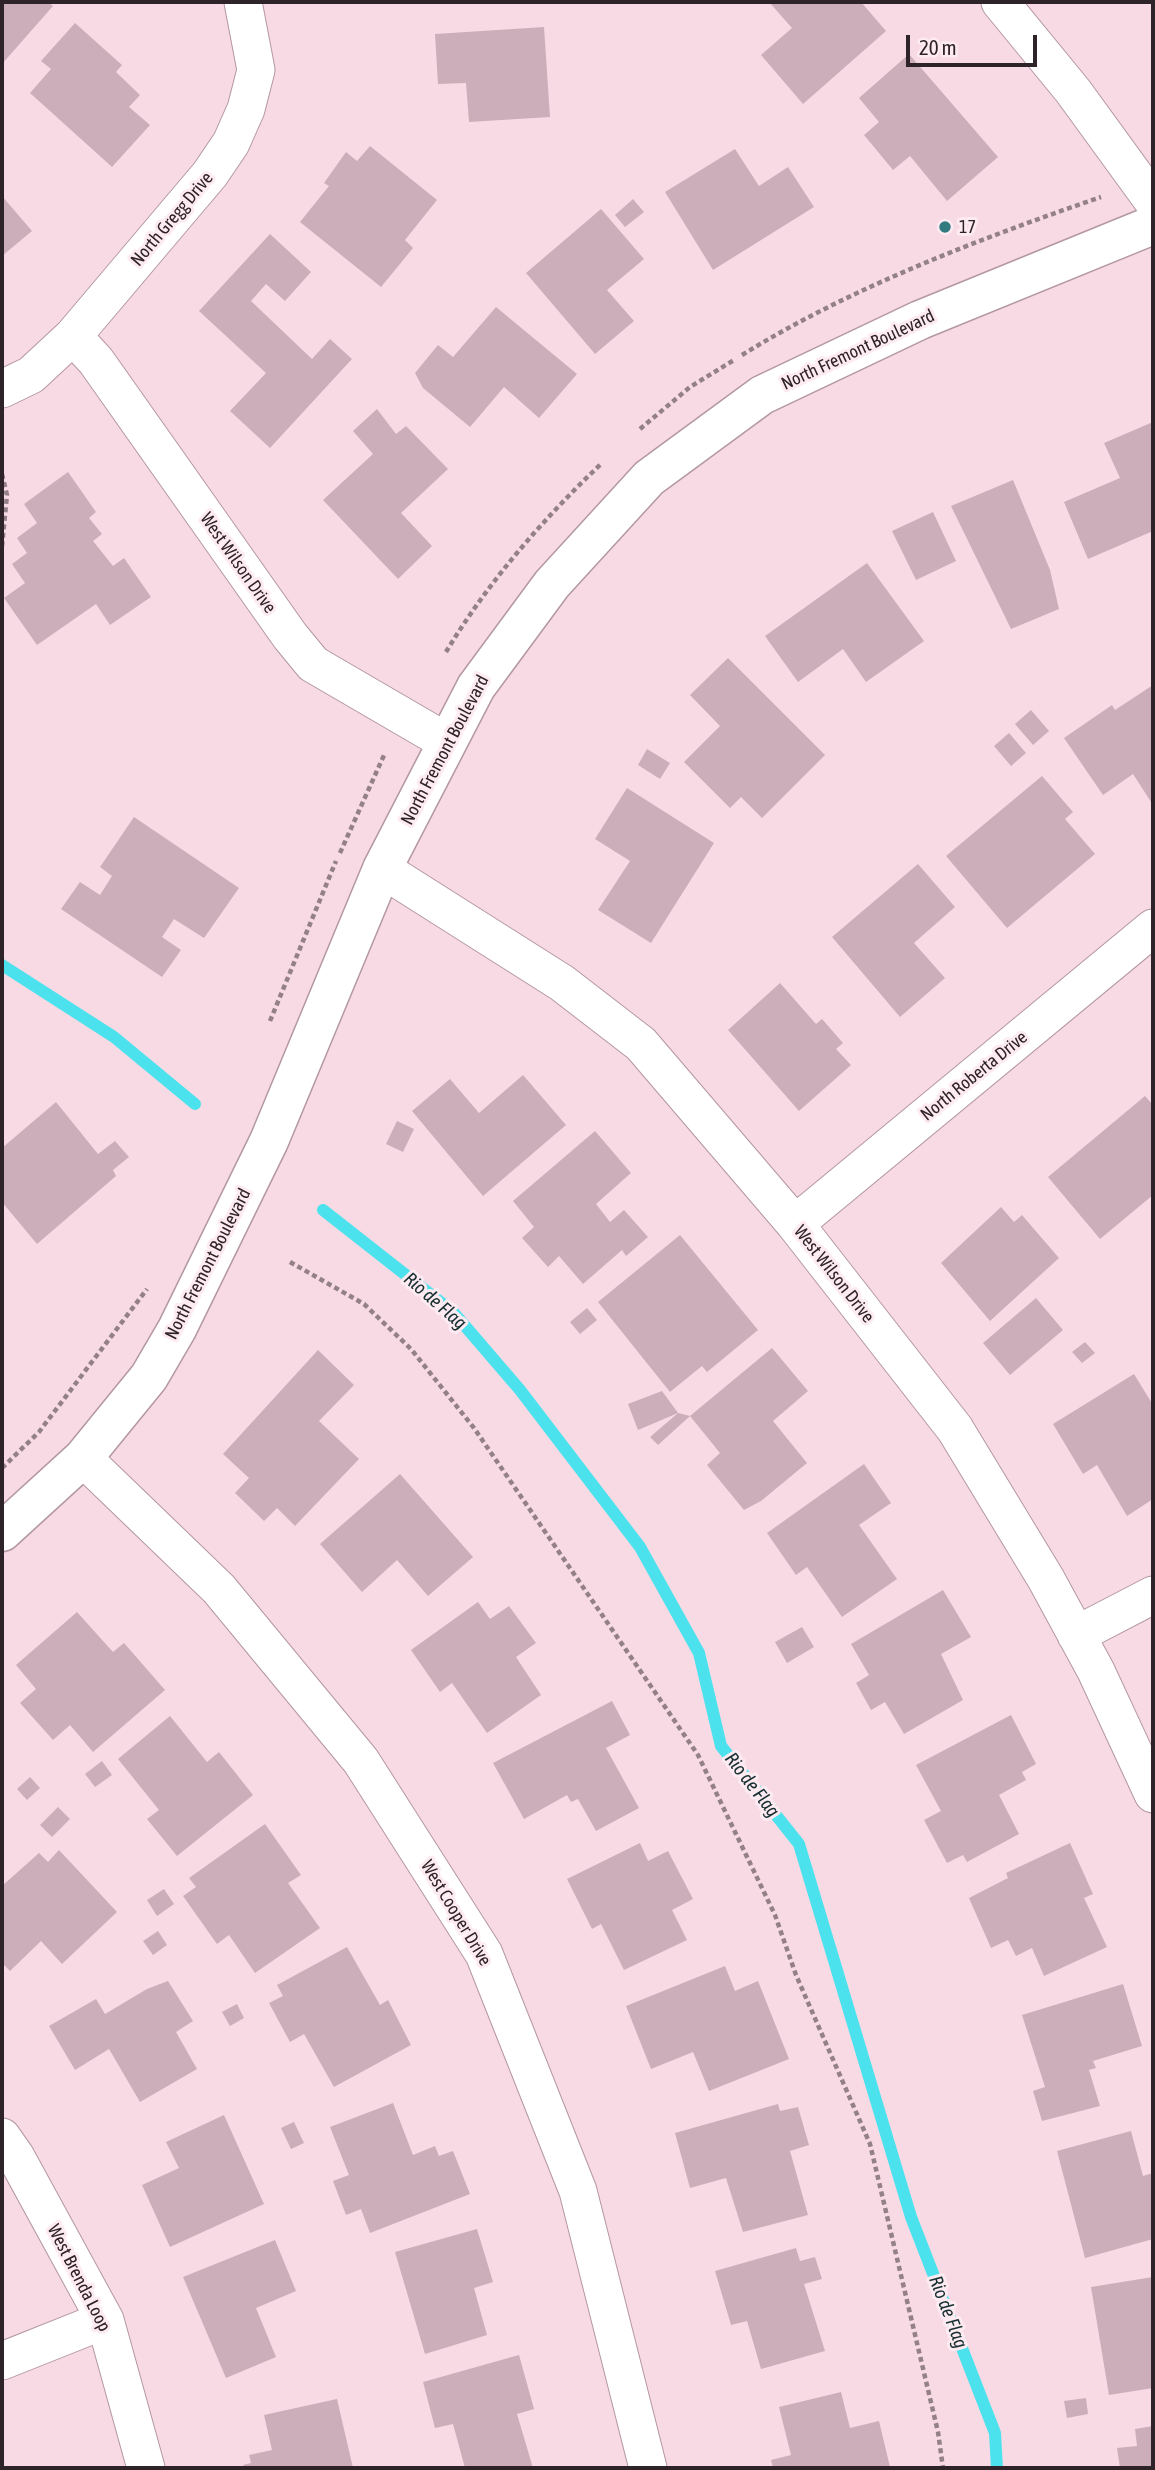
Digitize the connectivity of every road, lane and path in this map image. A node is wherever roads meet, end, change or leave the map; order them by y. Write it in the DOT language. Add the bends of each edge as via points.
graph roads {
  1 [pos="243,2"];
  2 [pos="1000,2"];
  3 [pos="1153,201"];
  4 [pos="1153,225"];
  5 [pos="73,336"];
  6 [pos="2,388"];
  7 [pos="2,474"];
  8 [pos="2,546"];
  9 [pos="447,742"];
  10 [pos="377,767"];
  11 [pos="382,869"];
  12 [pos="1153,928"];
  13 [pos="267,1028"];
  14 [pos="795,1223"];
  15 [pos="290,1262"];
  16 [pos="152,1282"];
  17 [pos="83,1458"];
  18 [pos="2,1468"];
  19 [pos="2,1532"];
  20 [pos="1153,1595"];
  21 [pos="1076,1635"];
  22 [pos="1153,1794"];
  23 [pos="2,2137"];
  24 [pos="105,2320"];
  25 [pos="2,2361"];
  26 [pos="146,2468"];
  27 [pos="648,2468"];
  28 [pos="943,2468"];
  1 -- 5 [label="street, North Gregg Drive" via="256,70 247,109 231,143"];
  2 -- 3 [label="street" via="1073,91"];
  4 -- 9 [label="street, North Fremont Boulevard" via="920,320 762,394 649,478 552,584 476,687"];
  5 -- 6 [label="street, North Gregg Drive" via="31,375"];
  5 -- 9 [label="street, West Wilson Drive" via="96,360 313,664"];
  7 -- 8 [label="path" via="7,495"];
  9 -- 11 [label="street, North Fremont Boulevard"];
  10 -- 13 [label="path"];
  11 -- 14 [label="street, West Wilson Drive" via="562,983 642,1044"];
  11 -- 17 [label="street, North Fremont Boulevard" via="269,1141 177,1329 149,1377"];
  12 -- 14 [label="street, North Roberta Drive"];
  14 -- 21 [label="street, West Wilson Drive" via="955,1429"];
  15 -- 28 [label="path" via="364,1304 411,1349 474,1428 698,1755 775,1915 796,1975 870,2144"];
  16 -- 18 [label="path" via="39,1432"];
  17 -- 19 [label="street, North Fremont Boulevard"];
  17 -- 27 [label="street, West Cooper Drive" via="219,1589 361,1761 484,1954 578,2191"];
  20 -- 21 [label="street"];
  21 -- 22 [label="street, West Wilson Drive"];
  23 -- 24 [label="street, West Brenda Loop"];
  24 -- 25 [label="street"];
  24 -- 26 [label="street, West Brenda Loop"];
}
